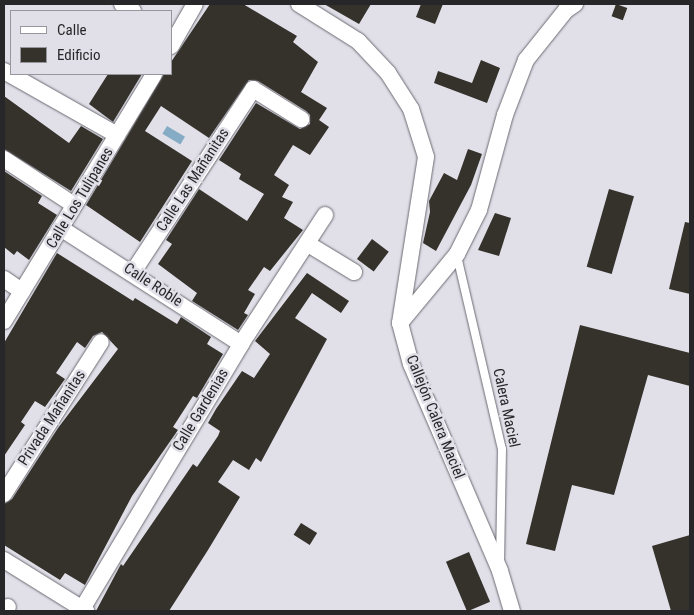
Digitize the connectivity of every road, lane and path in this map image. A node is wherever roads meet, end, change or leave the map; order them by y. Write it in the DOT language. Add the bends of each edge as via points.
graph roads {
  1 [pos="196,4"];
  2 [pos="299,4"];
  3 [pos="574,4"];
  4 [pos="172,41"];
  5 [pos="11,75"];
  6 [pos="153,75"];
  7 [pos="301,119"];
  8 [pos="117,135"];
  9 [pos="4,159"];
  10 [pos="74,205"];
  11 [pos="325,215"];
  12 [pos="62,229"];
  13 [pos="308,244"];
  14 [pos="457,254"];
  15 [pos="133,272"];
  16 [pos="354,272"];
  17 [pos="4,279"];
  18 [pos="22,292"];
  19 [pos="4,321"];
  20 [pos="400,323"];
  21 [pos="101,342"];
  22 [pos="241,344"];
  23 [pos="4,494"];
  24 [pos="4,560"];
  25 [pos="500,571"];
  26 [pos="84,610"];
  27 [pos="512,611"];
  1 -- 4 [label="street"];
  2 -- 20 [label="street, Callejón Calera Maciel" via="358,41 388,73 411,109 426,157"];
  3 -- 14 [label="street" via="526,60 505,115 479,210"];
  5 -- 8 [label="street"];
  6 -- 8 [label="street, Calle Los Tulipanes"];
  7 -- 15 [label="street, Calle Las Mañanitas" via="253,89"];
  8 -- 10 [label="street, Calle Los Tulipanes"];
  9 -- 10 [label="street"];
  10 -- 12 [label="street, Calle Los Tulipanes"];
  11 -- 13 [label="street, Calle Gardenias"];
  12 -- 15 [label="street, Calle Roble"];
  12 -- 18 [label="street, Calle Los Tulipanes"];
  13 -- 16 [label="street"];
  13 -- 22 [label="street, Calle Gardenias"];
  14 -- 20 [label="street"];
  14 -- 25 [label="lane, Calera Maciel" via="502,449"];
  15 -- 22 [label="street, Calle Roble"];
  17 -- 18 [label="street"];
  18 -- 19 [label="street, Calle Los Tulipanes"];
  20 -- 25 [label="street, Callejón Calera Maciel" via="411,364"];
  21 -- 23 [label="street, Privada Mañanitas"];
  22 -- 26 [label="street, Calle Gardenias"];
  24 -- 26 [label="street"];
  25 -- 27 [label="street, Callejón Calera Maciel"];
}
